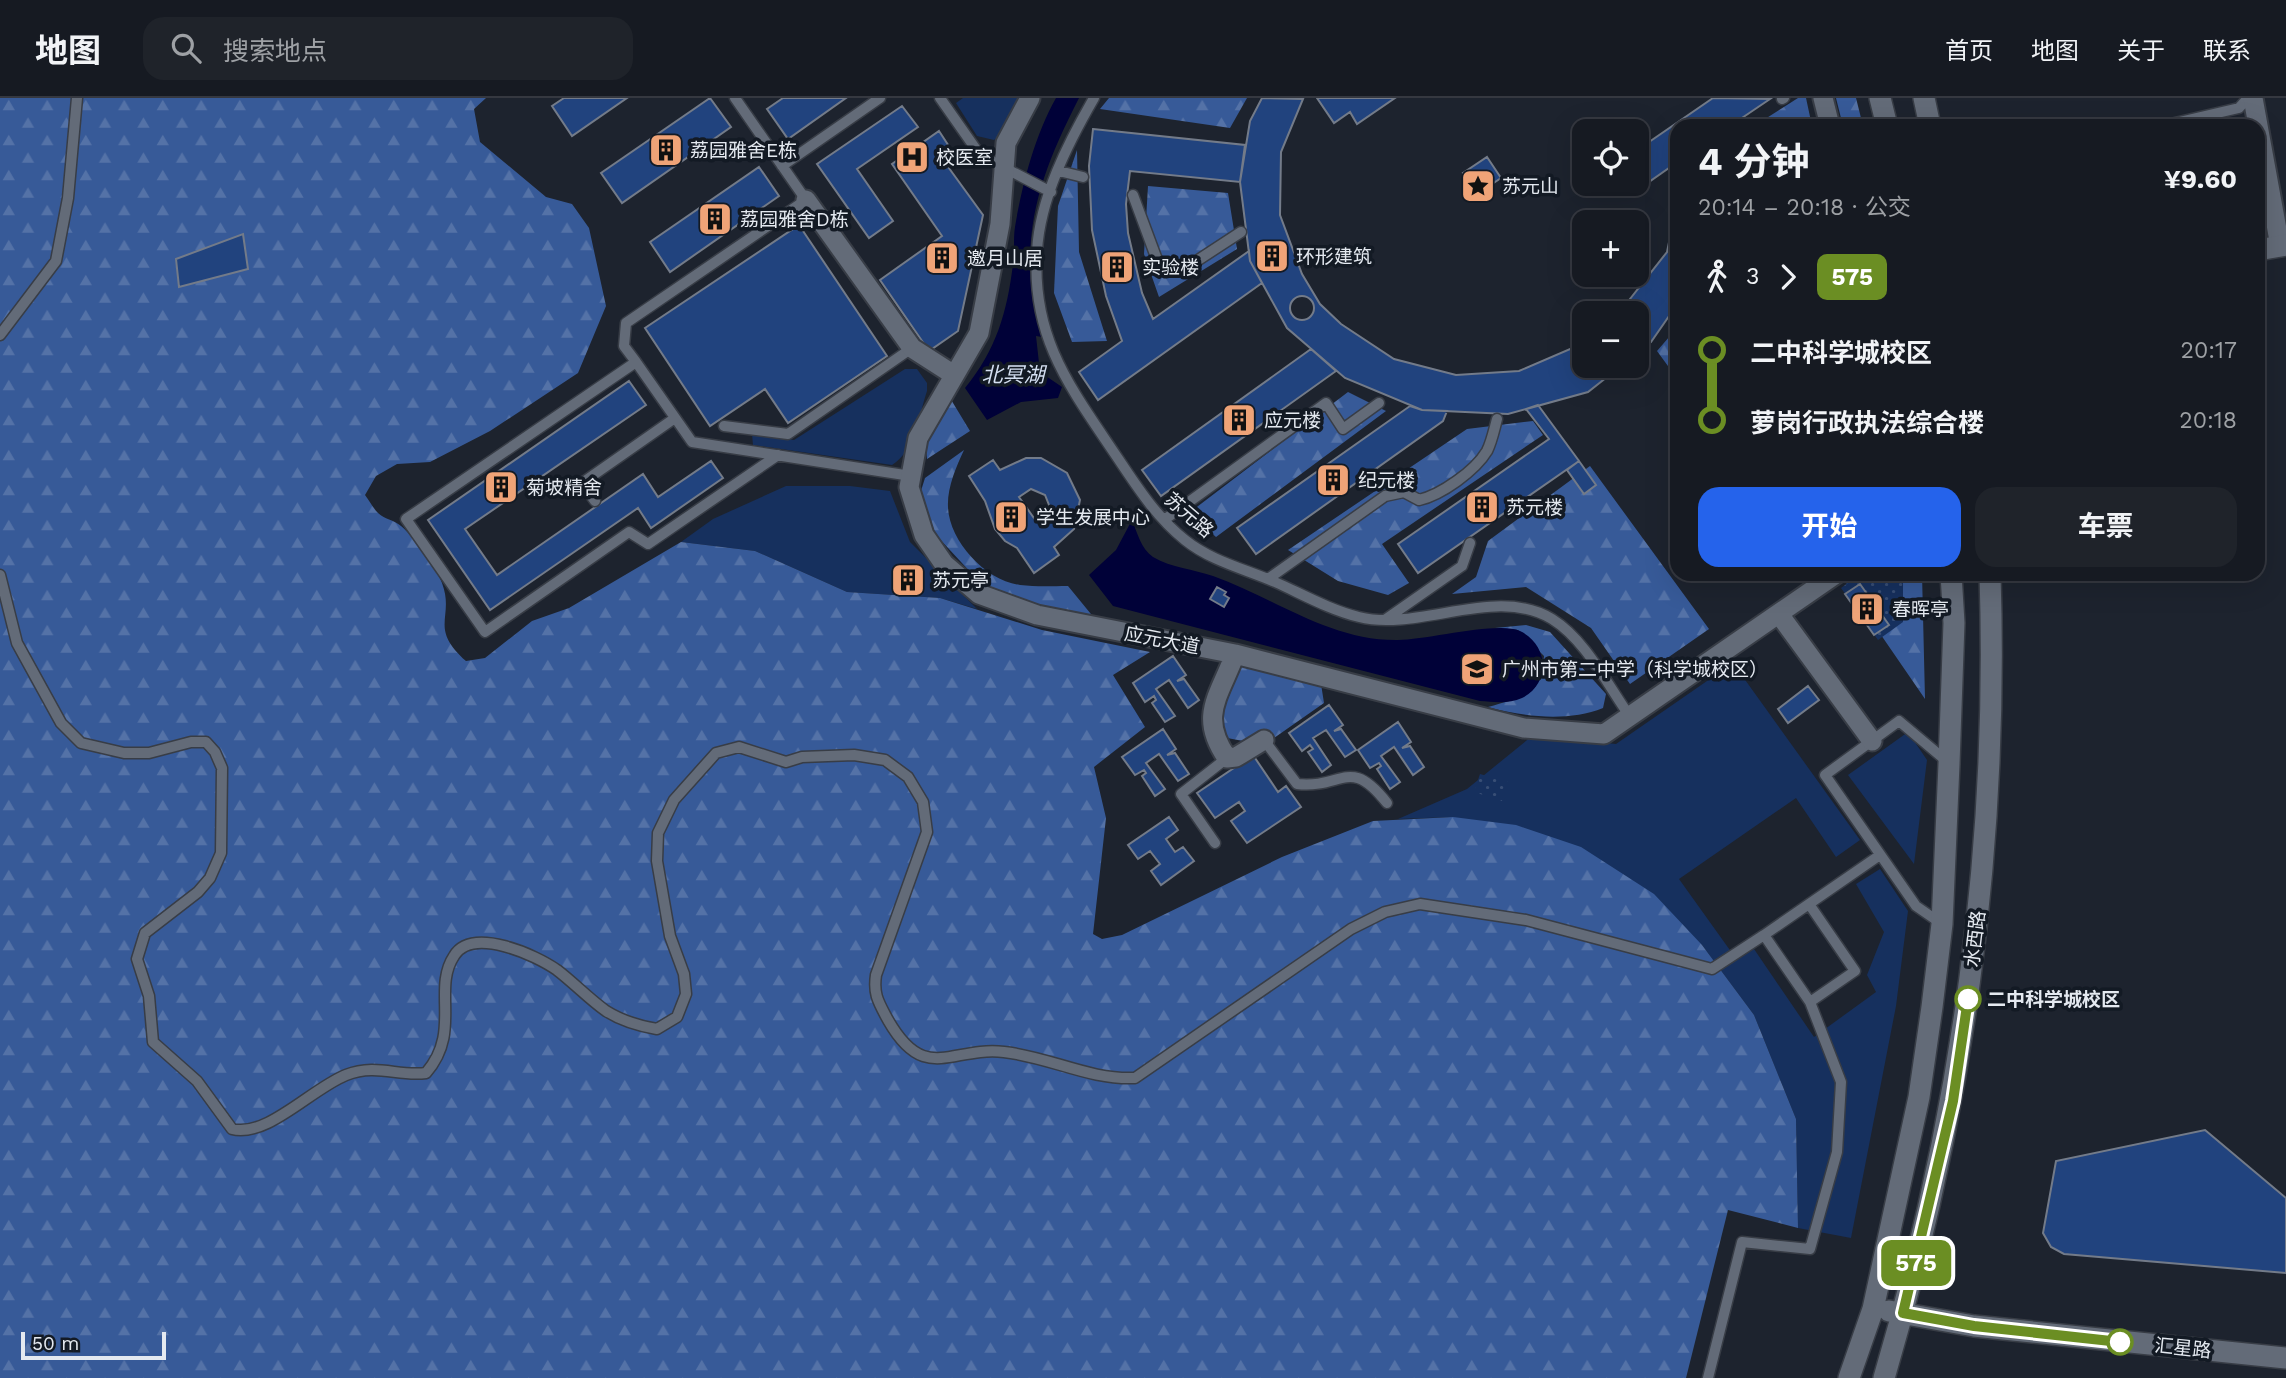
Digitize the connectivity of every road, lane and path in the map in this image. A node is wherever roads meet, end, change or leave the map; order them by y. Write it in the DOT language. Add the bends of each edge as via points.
graph roads {
  1 [pos="77,98"];
  2 [pos="735,98"];
  3 [pos="880,98"];
  4 [pos="940,98"];
  5 [pos="1030,98"];
  6 [pos="1094,98"];
  7 [pos="1823,98"];
  8 [pos="1880,98"];
  9 [pos="1924,98"];
  10 [pos="2248,98"];
  11 [pos="2253,98"];
  12 [pos="1828,119"];
  13 [pos="1885,119"];
  14 [pos="1928,119"];
  15 [pos="2192,119"];
  16 [pos="2257,119"];
  17 [pos="2265,157"];
  18 [pos="782,166"];
  19 [pos="1004,168"];
  20 [pos="1059,171"];
  21 [pos="1083,177"];
  22 [pos="1051,192"];
  23 [pos="1133,195"];
  24 [pos="806,200"];
  25 [pos="1241,232"];
  26 [pos="2283,246"];
  27 [pos="2265,249"];
  28 [pos="0,334"];
  29 [pos="912,348"];
  30 [pos="636,362"];
  31 [pos="954,375"];
  32 [pos="1380,403"];
  33 [pos="675,418"];
  34 [pos="1497,419"];
  35 [pos="724,426"];
  36 [pos="778,455"];
  37 [pos="911,476"];
  38 [pos="595,501"];
  39 [pos="1164,520"];
  40 [pos="613,528"];
  41 [pos="620,538"];
  42 [pos="1470,543"];
  43 [pos="0,575"];
  44 [pos="1268,579"];
  45 [pos="1826,581"];
  46 [pos="1951,581"];
  47 [pos="1990,581"];
  48 [pos="1779,614"];
  49 [pos="1386,620"];
  50 [pos="1235,654"];
  51 [pos="1631,718"];
  52 [pos="1264,740"];
  53 [pos="1872,741"];
  54 [pos="1227,758"];
  55 [pos="1949,764"];
  56 [pos="1387,803"];
  57 [pos="1215,843"];
  58 [pos="1880,855"];
  59 [pos="1809,904"];
  60 [pos="1942,924"];
  61 [pos="1764,934"];
  62 [pos="1810,1002"];
  63 [pos="1873,1309"];
  64 [pos="1903,1313"];
  65 [pos="2286,1358"];
  66 [pos="1708,1378"];
  67 [pos="1849,1378"];
  68 [pos="1884,1378"];
  1 -- 28 [label="lane" via="68,198 56,261"];
  2 -- 18 [label="lane"];
  3 -- 18 [label="lane"];
  4 -- 19 [label="lane" via="980,155"];
  5 -- 19 [label="street, 应元大道" via="1006,143"];
  6 -- 20 [label="lane, 苏元路"];
  7 -- 12 [label="street"];
  8 -- 13 [label="main road"];
  9 -- 14 [label="main road"];
  10 -- 15 [label="lane" via="2239,108"];
  11 -- 16 [label="street"];
  17 -- 26 [label="street"];
  18 -- 24 [label="lane"];
  19 -- 22 [label="lane"];
  19 -- 31 [label="street, 应元大道" via="1000,224 979,333"];
  20 -- 21 [label="lane"];
  20 -- 22 [label="lane, 苏元路"];
  22 -- 39 [label="lane, 苏元路" via="1037,250 1038,285 1055,361"];
  23 -- 25 [label="lane" via="1159,265 1174,271"];
  24 -- 29 [label="street"];
  24 -- 30 [label="lane" via="626,323 624,345"];
  26 -- 27 [label="main road"];
  29 -- 31 [label="street"];
  29 -- 35 [label="lane" via="788,434"];
  30 -- 33 [label="lane"];
  30 -- 41 [label="lane" via="406,519 485,632"];
  31 -- 37 [label="street, 应元大道" via="918,438"];
  32 -- 39 [label="lane" via="1343,429 1326,404"];
  33 -- 36 [label="lane" via="692,442"];
  33 -- 38 [label="lane" via="582,483"];
  34 -- 44 [label="lane" via="1480,460 1429,498 1419,500 1404,492 1385,496"];
  36 -- 37 [label="lane"];
  36 -- 41 [label="lane" via="648,544 629,532"];
  37 -- 50 [label="street, 应元大道" via="909,487 924,535 944,564 979,594 1037,615"];
  39 -- 44 [label="lane, 苏元路" via="1185,541 1216,559"];
  40 -- 41 [label="lane"];
  42 -- 49 [label="lane" via="1462,566"];
  43 -- 61 [label="lane" via="18,643 61,723 81,743 124,753 149,753 206,742 215,752 222,768 221,852 198,892 145,933 137,959 149,996 153,1042 197,1081 232,1129 245,1132 263,1126 348,1074 384,1068 426,1073 444,1046 448,973 454,955 479,942 501,945 555,968 607,1011 636,1026 657,1029 677,1017 686,994 684,974 668,923 657,861 658,833 674,800 716,753 739,747 786,762 855,755 885,761 908,777 923,802 927,832 873,994 897,1035 928,1059 1004,1052 1109,1079 1135,1078 1351,929 1385,912 1420,904 1526,920 1712,968"];
  44 -- 49 [label="lane, 苏元路" via="1359,617"];
  45 -- 48 [label="street, 应元大道"];
  46 -- 55 [label="main road, 水西路"];
  47 -- 64 [label="main road, 水西路" via="1991,746 1984,872 1953,1101"];
  48 -- 51 [label="street, 应元大道"];
  48 -- 53 [label="street"];
  49 -- 51 [label="lane, 苏元路" via="1487,606 1551,618 1576,641"];
  50 -- 51 [label="street, 应元大道" via="1524,728 1604,734"];
  50 -- 54 [label="street" via="1210,724"];
  52 -- 54 [label="street"];
  52 -- 56 [label="lane" via="1297,784 1360,777"];
  53 -- 55 [label="lane" via="1899,721"];
  53 -- 58 [label="lane" via="1825,775"];
  54 -- 57 [label="lane" via="1181,794"];
  55 -- 60 [label="main road, 水西路"];
  58 -- 59 [label="lane"];
  58 -- 60 [label="lane" via="1916,906"];
  59 -- 61 [label="lane"];
  59 -- 62 [label="lane" via="1855,971"];
  60 -- 63 [label="main road, 水西路" via="1919,1097"];
  61 -- 62 [label="lane"];
  62 -- 66 [label="lane" via="1841,1082 1837,1152 1810,1249 1742,1242"];
  63 -- 64 [label="main road, 汇星路"];
  63 -- 67 [label="main road, 水西路"];
  64 -- 65 [label="main road, 汇星路" via="2014,1331"];
  64 -- 68 [label="main road, 水西路"];
}
